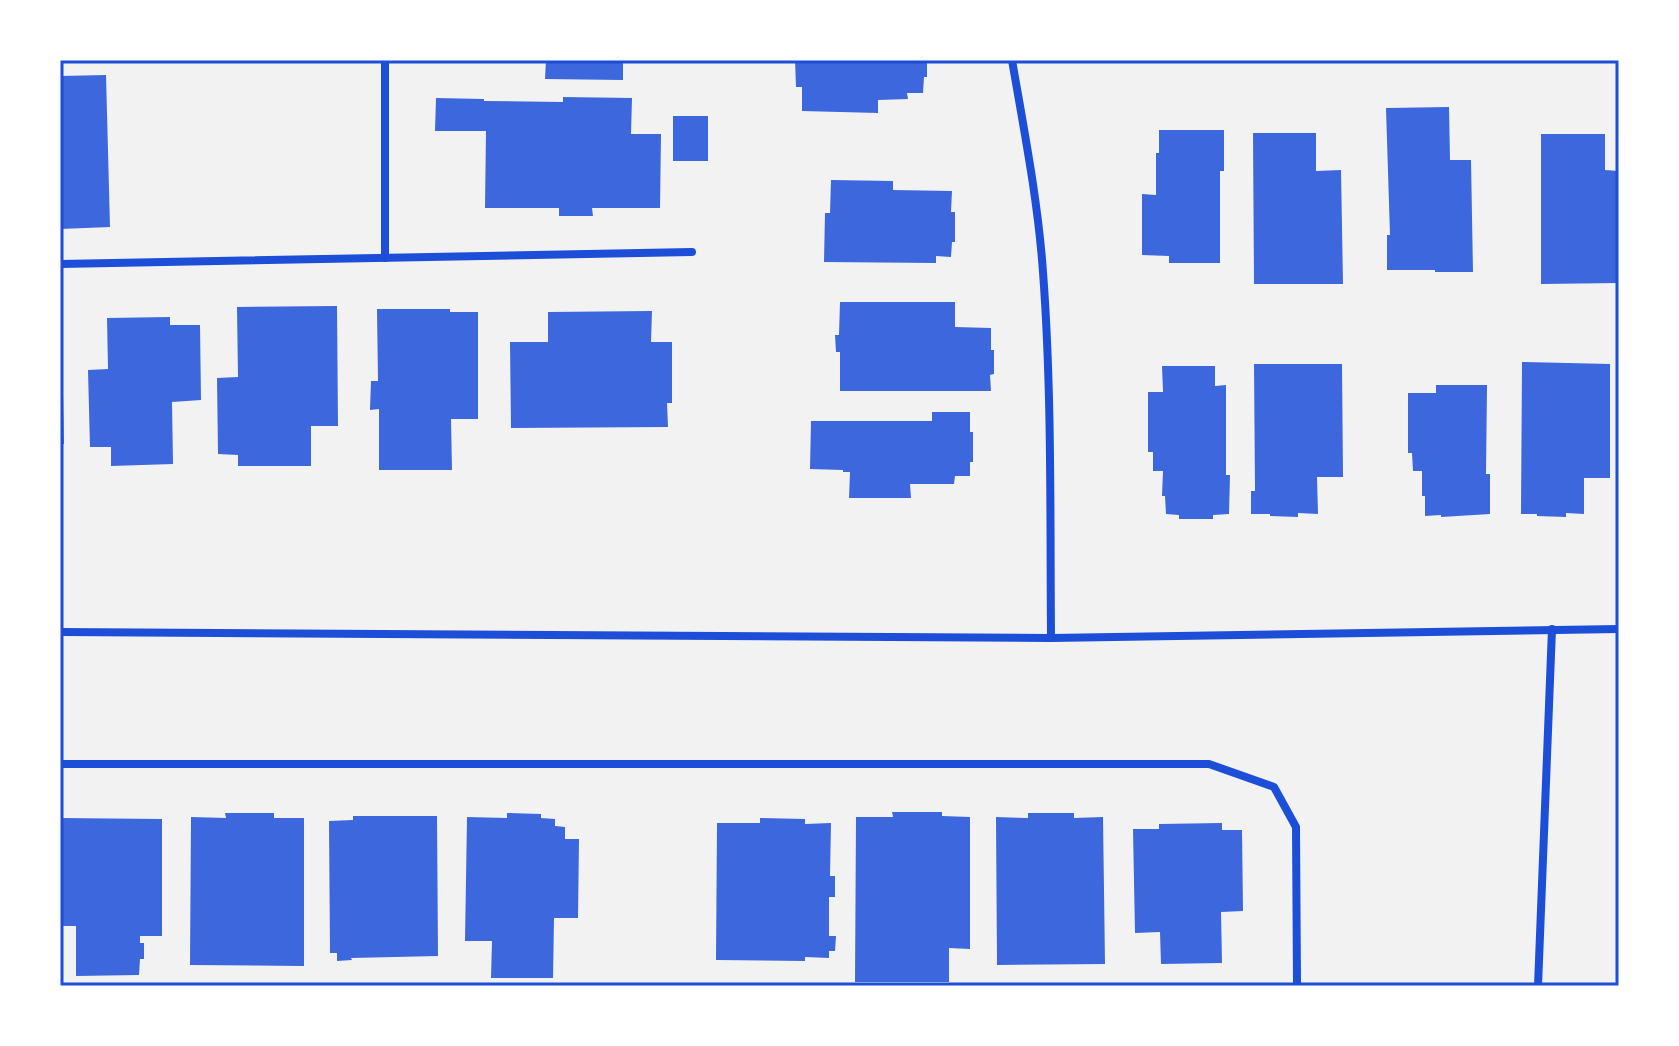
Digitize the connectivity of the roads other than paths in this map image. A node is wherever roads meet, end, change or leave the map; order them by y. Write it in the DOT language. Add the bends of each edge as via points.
graph roads {
  1 [pos="385,60"];
  2 [pos="1012,60"];
  3 [pos="692,252"];
  4 [pos="385,258"];
  5 [pos="60,264"];
  6 [pos="1552,629"];
  7 [pos="1619,629"];
  8 [pos="60,632"];
  9 [pos="1051,638"];
  10 [pos="60,764"];
  11 [pos="1297,986"];
  12 [pos="1538,986"];
  1 -- 4 [label="street"];
  2 -- 9 [label="street" via="1043,268"];
  3 -- 4 [label="street"];
  4 -- 5 [label="street"];
  6 -- 7 [label="street"];
  6 -- 9 [label="street"];
  6 -- 12 [label="street"];
  8 -- 9 [label="street"];
  10 -- 11 [label="street" via="1209,764 1274,787 1296,827"];
}
